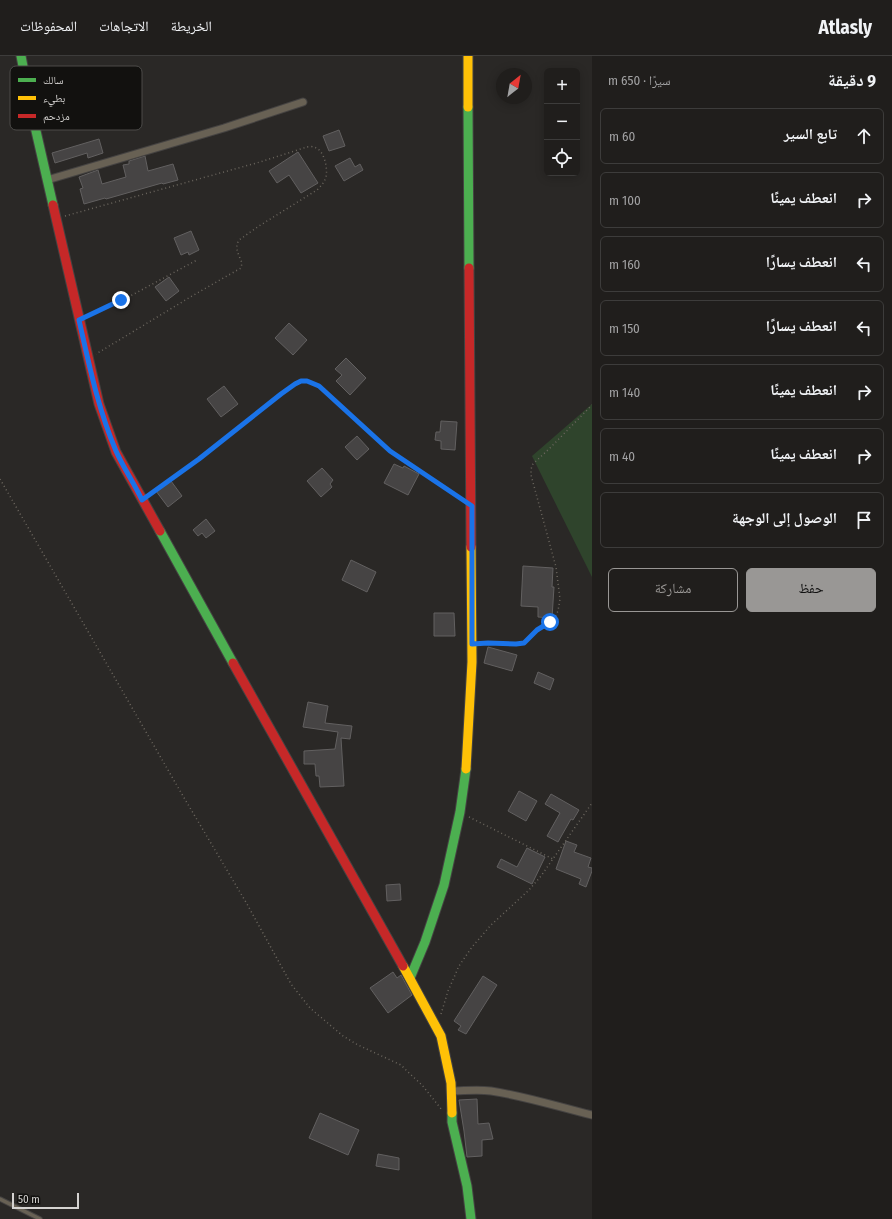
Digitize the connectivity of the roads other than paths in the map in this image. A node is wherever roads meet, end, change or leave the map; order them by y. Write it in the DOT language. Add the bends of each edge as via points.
graph roads {
  1 [pos="21,56"];
  2 [pos="468,56"];
  3 [pos="23,66"];
  4 [pos="303,102"];
  5 [pos="36,130"];
  6 [pos="47,180"];
  7 [pos="410,978"];
  8 [pos="451,1091"];
  9 [pos="592,1115"];
  10 [pos="0,1199"];
  11 [pos="40,1219"];
  12 [pos="471,1219"];
  1 -- 3 [label="street"];
  2 -- 7 [label="street" via="472,662 466,770 444,885"];
  4 -- 6 [label="street"];
  5 -- 6 [label="street"];
  6 -- 7 [label="street" via="99,404 116,452"];
  7 -- 8 [label="street" via="440,1036"];
  8 -- 9 [label="street" via="490,1091"];
  8 -- 12 [label="street" via="452,1122 467,1186"];
  10 -- 11 [label="lane"];
}
